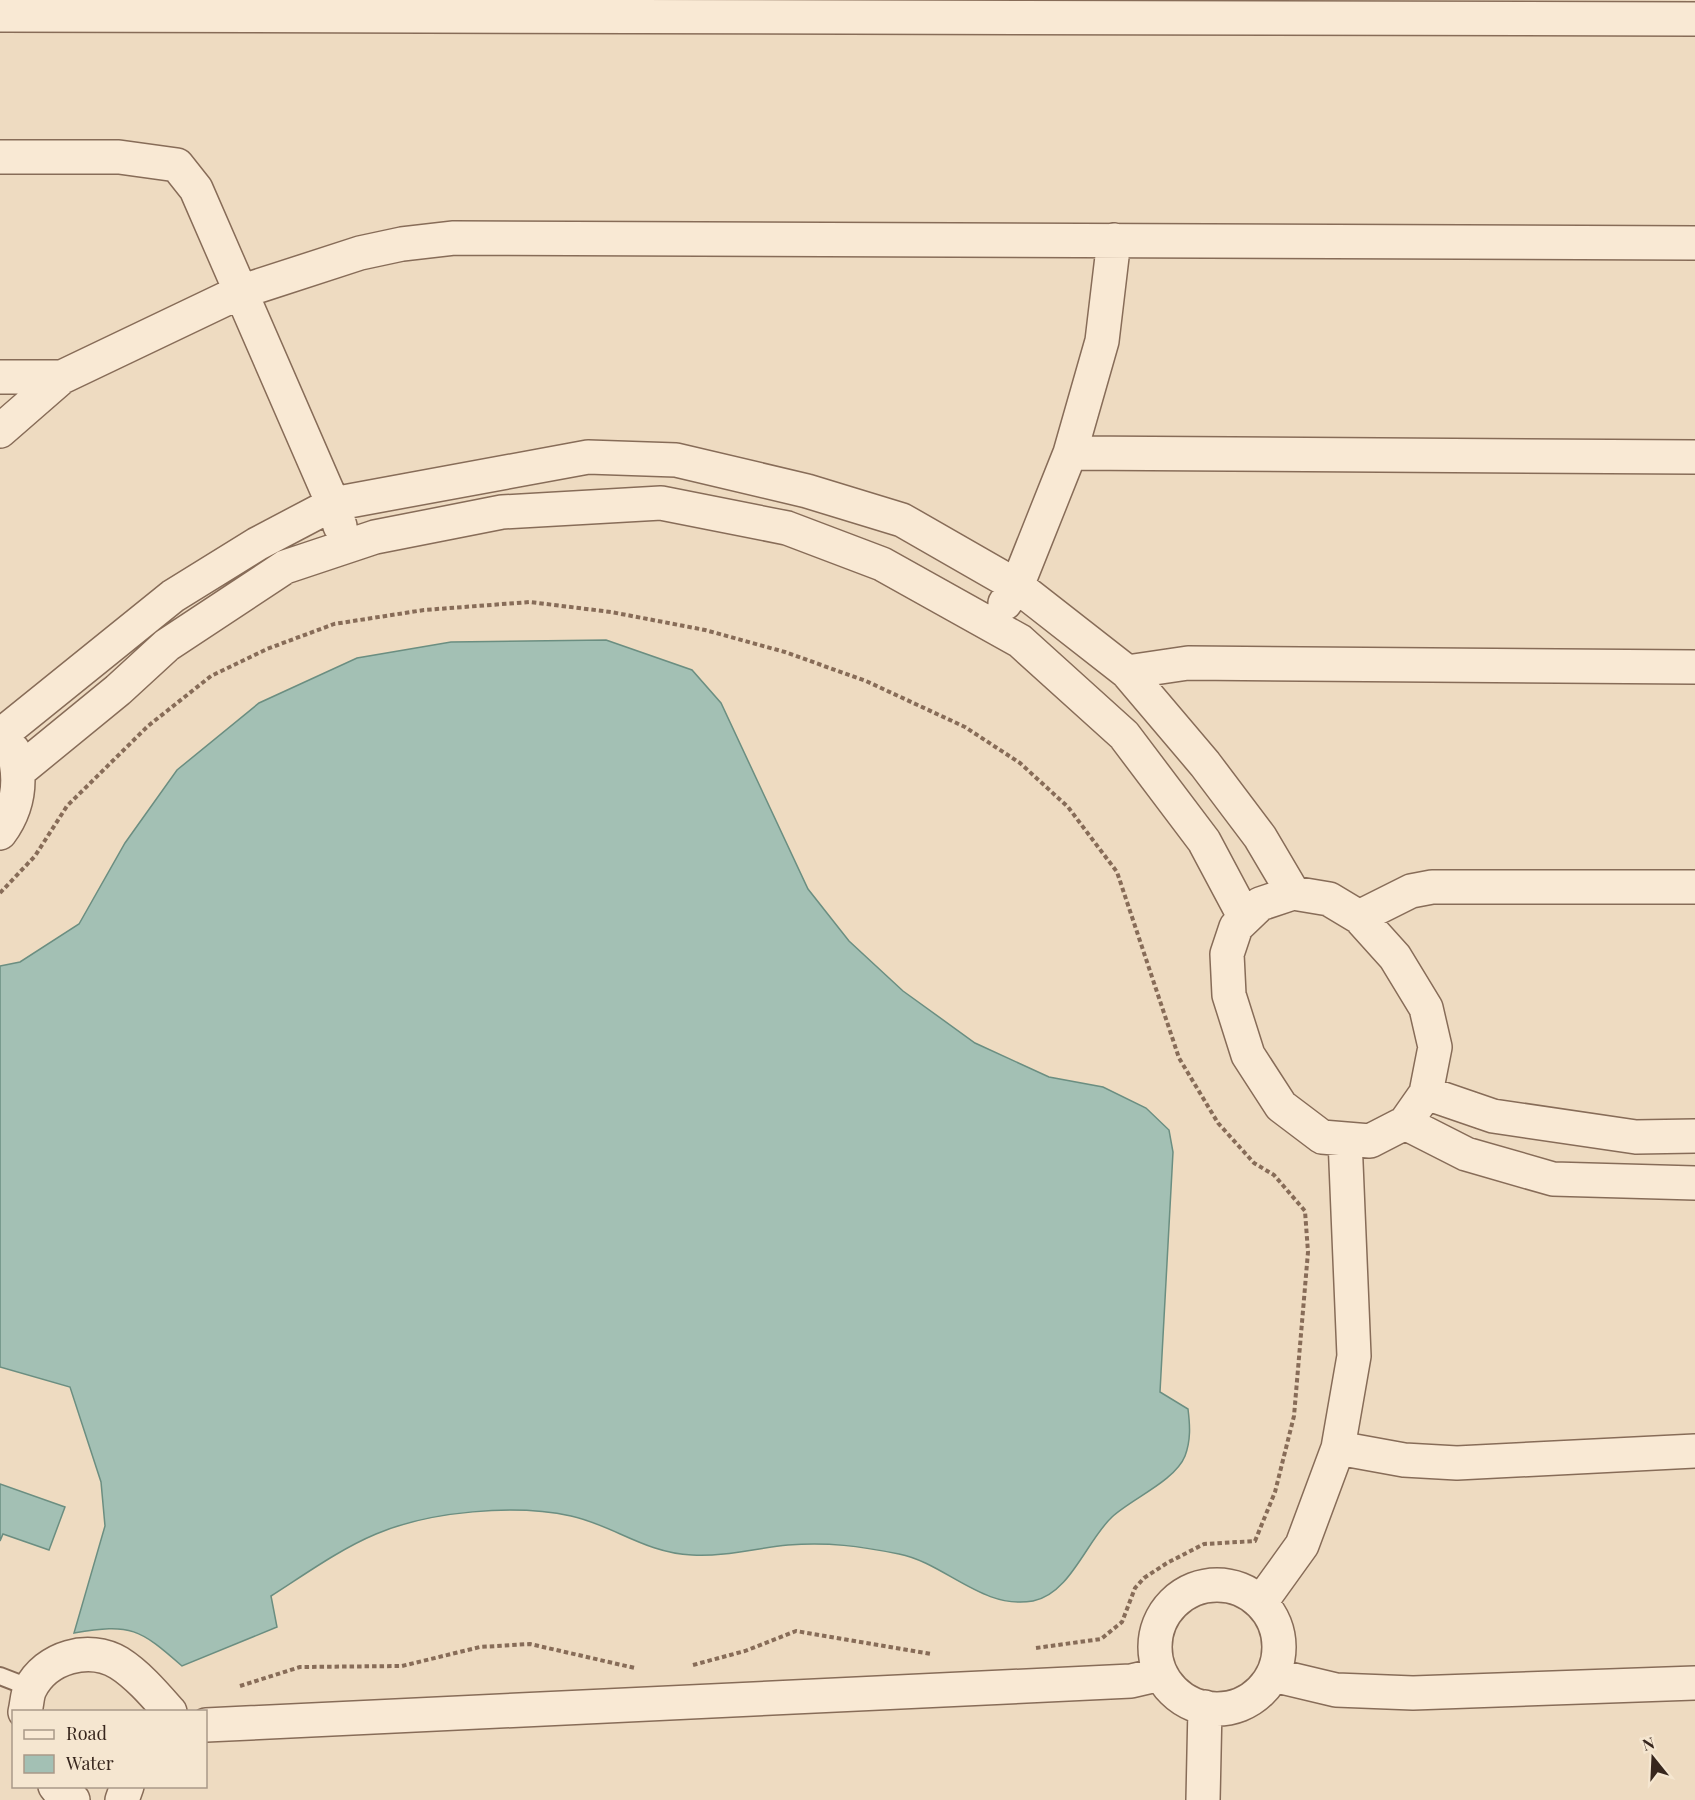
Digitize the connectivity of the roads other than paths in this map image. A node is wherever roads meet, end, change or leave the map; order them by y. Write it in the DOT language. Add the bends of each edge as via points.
graph roads {
  1 [pos="1579,9"];
  2 [pos="0,15"];
  3 [pos="1695,19"];
  4 [pos="0,157"];
  5 [pos="1114,240"];
  6 [pos="1695,243"];
  7 [pos="240,292"];
  8 [pos="0,377"];
  9 [pos="62,377"];
  10 [pos="0,431"];
  11 [pos="1070,453"];
  12 [pos="1695,457"];
  13 [pos="333,504"];
  14 [pos="346,546"];
  15 [pos="1017,586"];
  16 [pos="990,624"];
  17 [pos="1695,667"];
  18 [pos="1127,672"];
  19 [pos="4,726"];
  20 [pos="19,771"];
  21 [pos="0,833"];
  22 [pos="1695,887"];
  23 [pos="1293,893"];
  24 [pos="1359,917"];
  25 [pos="1245,918"];
  26 [pos="1426,1093"];
  27 [pos="1405,1123"];
  28 [pos="1695,1136"];
  29 [pos="1345,1139"];
  30 [pos="1695,1183"];
  31 [pos="1338,1448"];
  32 [pos="1695,1451"];
  33 [pos="1261,1602"];
  34 [pos="1161,1674"];
  35 [pos="1273,1675"];
  36 [pos="0,1676"];
  37 [pos="1695,1683"];
  38 [pos="28,1700"];
  39 [pos="1205,1707"];
  40 [pos="168,1710"];
  41 [pos="207,1725"];
  42 [pos="57,1788"];
  43 [pos="73,1800"];
  44 [pos="1203,1800"];
  1 -- 2 [label="street"];
  1 -- 3 [label="street"];
  4 -- 7 [label="street" via="119,158 177,165 196,189"];
  5 -- 6 [label="street"];
  5 -- 7 [label="street" via="454,238 360,253"];
  5 -- 11 [label="street" via="1102,341"];
  7 -- 9 [label="street"];
  7 -- 13 [label="street"];
  8 -- 9 [label="street"];
  9 -- 10 [label="street"];
  11 -- 12 [label="street"];
  11 -- 15 [label="street"];
  13 -- 14 [label="street"];
  13 -- 15 [label="street" via="588,457 676,460 807,491 902,520"];
  13 -- 19 [label="street" via="256,544 173,596"];
  14 -- 16 [label="street" via="502,512 661,503 788,528 882,564"];
  14 -- 20 [label="street" via="285,567 167,645"];
  15 -- 16 [label="street"];
  15 -- 18 [label="street"];
  16 -- 25 [label="street" via="1020,641 1124,735 1204,841"];
  17 -- 18 [label="street" via="1188,663"];
  18 -- 23 [label="street" via="1260,837"];
  19 -- 20 [label="street"];
  20 -- 21 [label="street" via="16,802"];
  22 -- 24 [label="street" via="1432,887 1411,891"];
  23 -- 24 [label="street" via="1329,899"];
  23 -- 25 [label="street" via="1260,904"];
  24 -- 26 [label="street" via="1395,957 1426,1008 1436,1047"];
  25 -- 29 [label="street" via="1236,927 1227,954 1229,995 1248,1055 1281,1106 1322,1137"];
  26 -- 27 [label="street"];
  26 -- 28 [label="street" via="1493,1116 1636,1137"];
  27 -- 29 [label="street" via="1370,1141"];
  27 -- 30 [label="street" via="1466,1154 1553,1179"];
  29 -- 31 [label="street" via="1354,1356"];
  31 -- 32 [label="street" via="1404,1460 1457,1463"];
  31 -- 33 [label="street" via="1302,1545"];
  33 -- 34 [label="street" via="1243,1590 1222,1585 1201,1587 1181,1596 1166,1612 1157,1631 1155,1653"];
  33 -- 35 [label="street" via="1273,1618 1279,1636 1279,1656"];
  34 -- 39 [label="street" via="1180,1695"];
  34 -- 41 [label="street" via="1131,1681"];
  35 -- 37 [label="street" via="1336,1690 1413,1693"];
  35 -- 39 [label="street" via="1244,1702 1225,1708"];
  36 -- 38 [label="lane"];
  38 -- 40 [label="street" via="53,1664 77,1654 102,1654 120,1664"];
  39 -- 44 [label="street"];
  42 -- 43 [label="street"];
}
